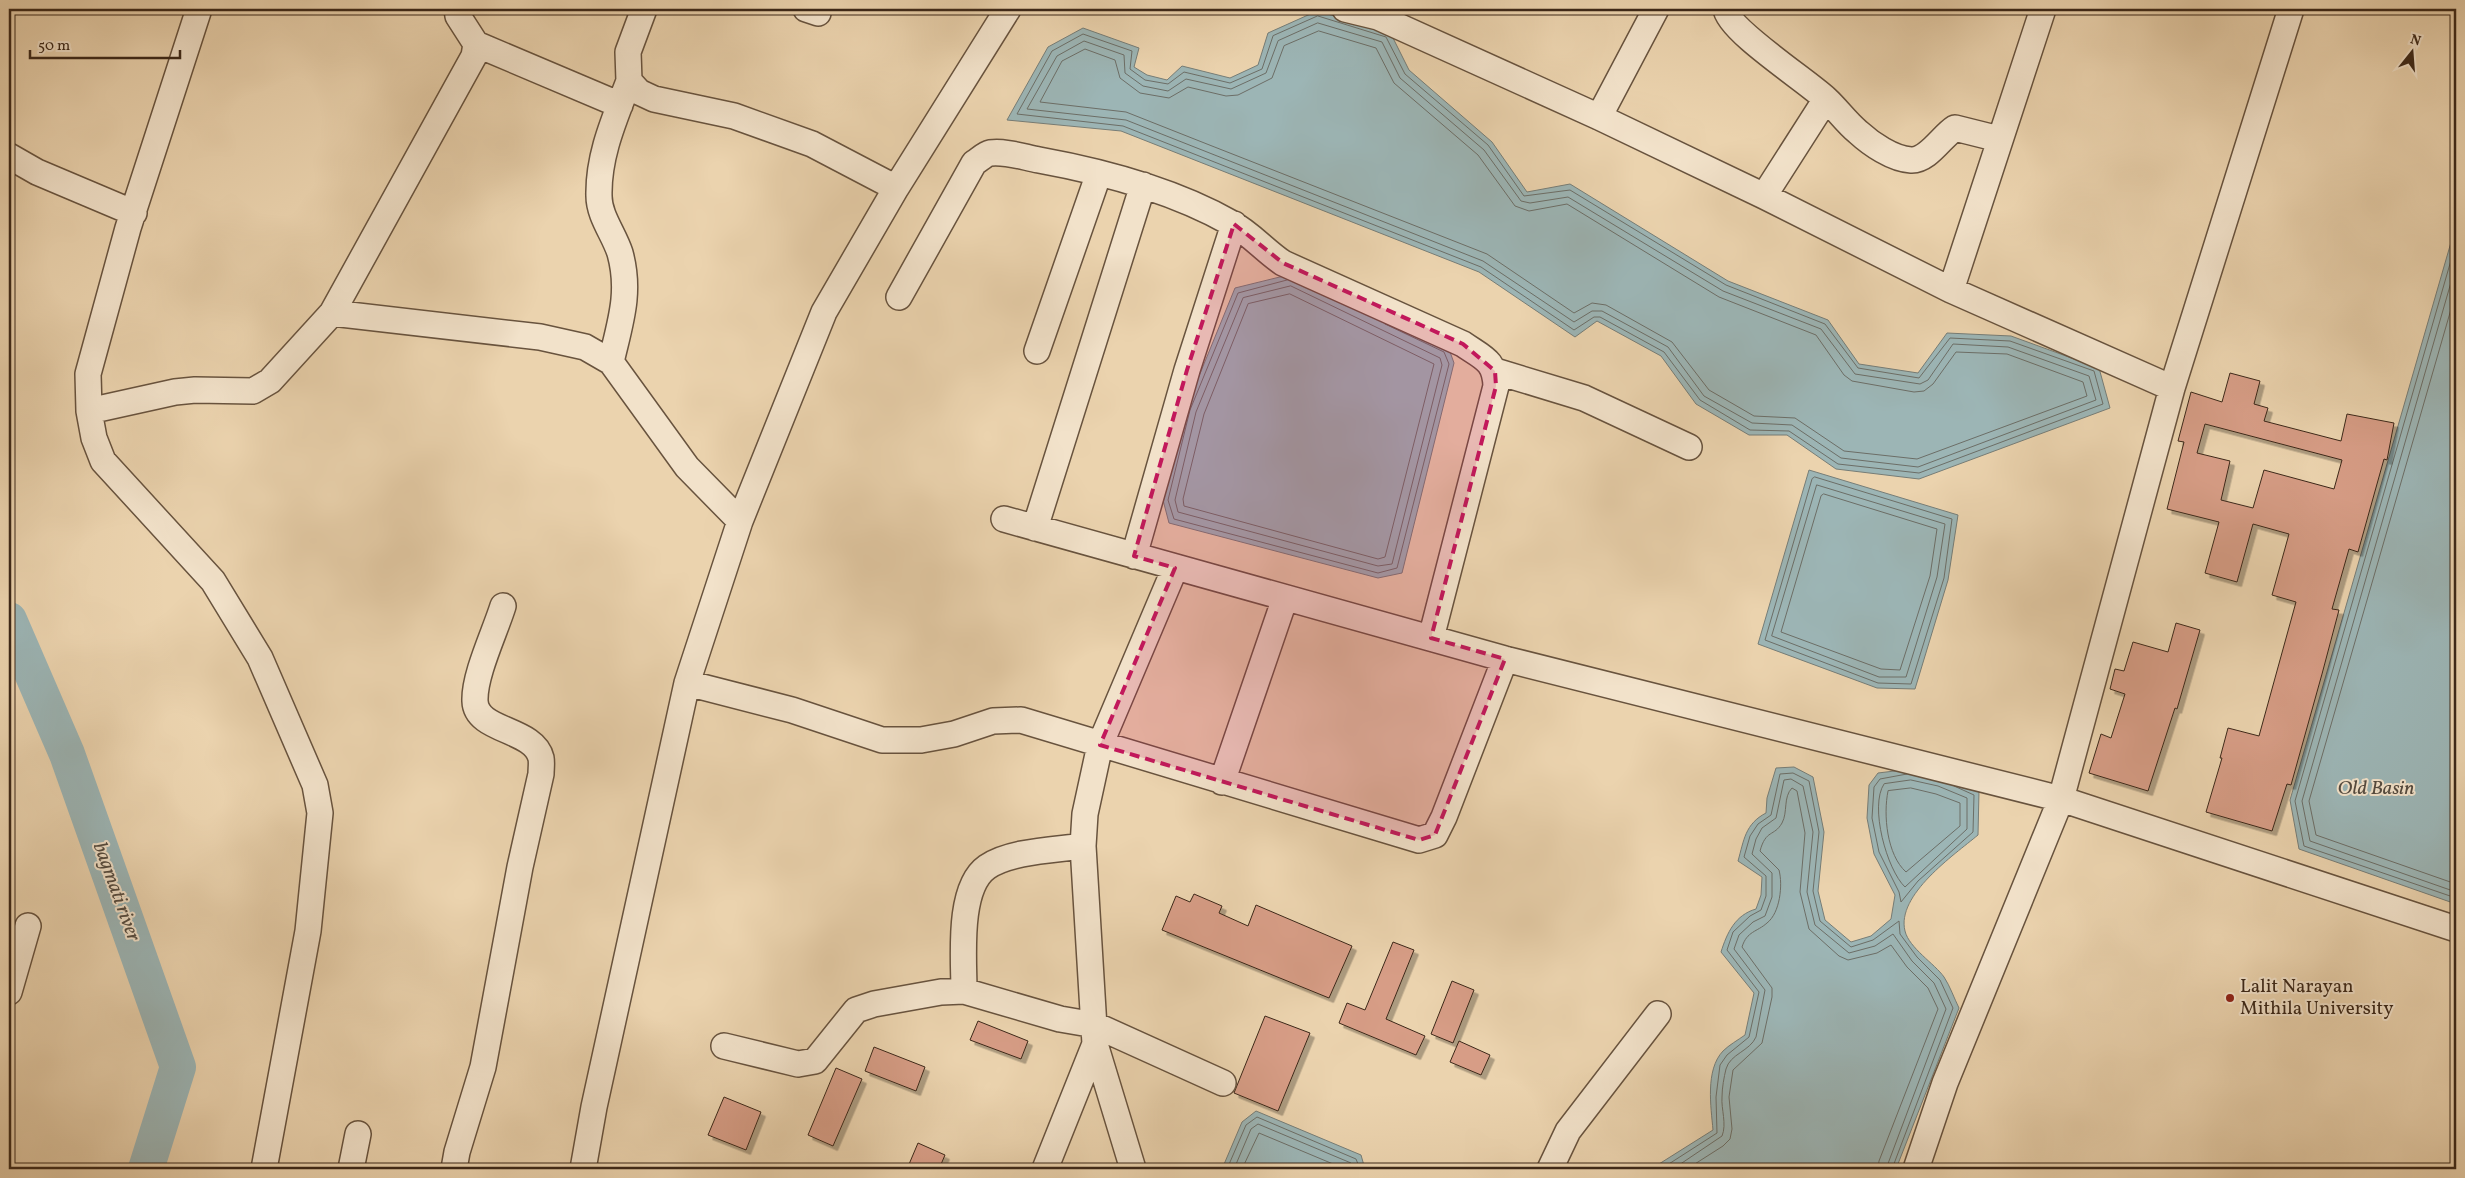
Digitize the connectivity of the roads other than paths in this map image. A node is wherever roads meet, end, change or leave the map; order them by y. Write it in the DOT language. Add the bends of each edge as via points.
graph roads {
  1 [pos="199,9"];
  2 [pos="457,9"];
  3 [pos="644,9"];
  4 [pos="1008,9"];
  5 [pos="1345,9"];
  6 [pos="1656,9"];
  7 [pos="1726,9"];
  8 [pos="2043,9"];
  9 [pos="2291,9"];
  10 [pos="476,44"];
  11 [pos="629,81"];
  12 [pos="1826,98"];
  13 [pos="620,105"];
  14 [pos="1599,117"];
  15 [pos="1999,139"];
  16 [pos="9,156"];
  17 [pos="1099,173"];
  18 [pos="1142,185"];
  19 [pos="896,188"];
  20 [pos="1764,196"];
  21 [pos="134,213"];
  22 [pos="1234,224"];
  23 [pos="1951,290"];
  24 [pos="899,297"];
  25 [pos="332,313"];
  26 [pos="1037,351"];
  27 [pos="611,362"];
  28 [pos="1495,371"];
  29 [pos="2172,388"];
  30 [pos="89,412"];
  31 [pos="1689,447"];
  32 [pos="1004,519"];
  33 [pos="740,522"];
  34 [pos="1035,528"];
  35 [pos="1134,556"];
  36 [pos="1175,568"];
  37 [pos="1285,598"];
  38 [pos="503,606"];
  39 [pos="1431,638"];
  40 [pos="1505,659"];
  41 [pos="687,683"];
  42 [pos="1100,745"];
  43 [pos="1222,782"];
  44 [pos="2061,799"];
  45 [pos="1083,846"];
  46 [pos="28,926"];
  47 [pos="2456,929"];
  48 [pos="964,991"];
  49 [pos="9,992"];
  50 [pos="1658,1014"];
  51 [pos="1095,1034"];
  52 [pos="724,1046"];
  53 [pos="1223,1083"];
  54 [pos="358,1134"];
  55 [pos="264,1169"];
  56 [pos="351,1169"];
  57 [pos="454,1169"];
  58 [pos="583,1169"];
  59 [pos="1045,1169"];
  60 [pos="1133,1169"];
  61 [pos="1550,1169"];
  62 [pos="1916,1169"];
  1 -- 21 [label="street"];
  2 -- 10 [label="street"];
  3 -- 11 [label="street" via="628,52"];
  4 -- 19 [label="street"];
  5 -- 14 [label="street" via="1378,17"];
  6 -- 14 [label="street"];
  7 -- 12 [label="street" via="1727,16 1742,32"];
  8 -- 15 [label="street"];
  9 -- 29 [label="street"];
  10 -- 13 [label="street"];
  10 -- 25 [label="street" via="474,56"];
  11 -- 13 [label="street"];
  11 -- 19 [label="street" via="639,92 654,99 734,116 812,144"];
  12 -- 15 [label="street" via="1858,132 1896,157 1913,160 1930,153 1944,135 1956,128"];
  12 -- 20 [label="street"];
  13 -- 27 [label="street" via="605,144 599,196 619,252 625,285 625,304"];
  14 -- 20 [label="street"];
  15 -- 23 [label="street"];
  16 -- 21 [label="street" via="37,172"];
  17 -- 18 [label="street"];
  17 -- 24 [label="street" via="988,153 974,163"];
  17 -- 26 [label="street"];
  18 -- 22 [label="street"];
  18 -- 34 [label="street"];
  19 -- 33 [label="street" via="824,312"];
  20 -- 23 [label="street"];
  21 -- 30 [label="street" via="88,374"];
  22 -- 28 [label="street" via="1282,262 1463,344 1487,360"];
  22 -- 35 [label="street" via="1187,370"];
  23 -- 29 [label="street"];
  25 -- 27 [label="street" via="540,337 585,347"];
  25 -- 30 [label="street" via="270,381 253,391 175,392"];
  27 -- 33 [label="street" via="687,467"];
  28 -- 31 [label="street" via="1584,398"];
  28 -- 39 [label="street" via="1496,386"];
  29 -- 44 [label="street"];
  30 -- 55 [label="street" via="103,461 212,581 260,658 316,785 320,813 308,931"];
  32 -- 34 [label="street"];
  33 -- 41 [label="street"];
  34 -- 35 [label="street"];
  35 -- 36 [label="street"];
  36 -- 37 [label="street"];
  36 -- 42 [label="street"];
  37 -- 39 [label="street"];
  37 -- 43 [label="street"];
  38 -- 57 [label="street" via="477,685 475,704 482,718 535,747 541,758 541,774 520,867 483,1067"];
  39 -- 40 [label="street"];
  40 -- 43 [label="street" via="1435,835 1419,840"];
  40 -- 44 [label="street"];
  41 -- 42 [label="street" via="792,710 882,740 920,740 954,734 994,721 1022,720"];
  41 -- 58 [label="street"];
  42 -- 43 [label="street"];
  42 -- 45 [label="street" via="1085,814"];
  44 -- 47 [label="street"];
  44 -- 62 [label="street" via="1945,1083"];
  45 -- 48 [label="street" via="1022,855 985,868 975,883 963,917"];
  45 -- 51 [label="street"];
  46 -- 49 [label="street"];
  48 -- 51 [label="street" via="1060,1019"];
  48 -- 52 [label="street" via="941,992 856,1010 815,1061 798,1064"];
  50 -- 61 [label="street" via="1568,1132"];
  51 -- 53 [label="street"];
  51 -- 59 [label="street"];
  51 -- 60 [label="street"];
  54 -- 56 [label="street"];
}
